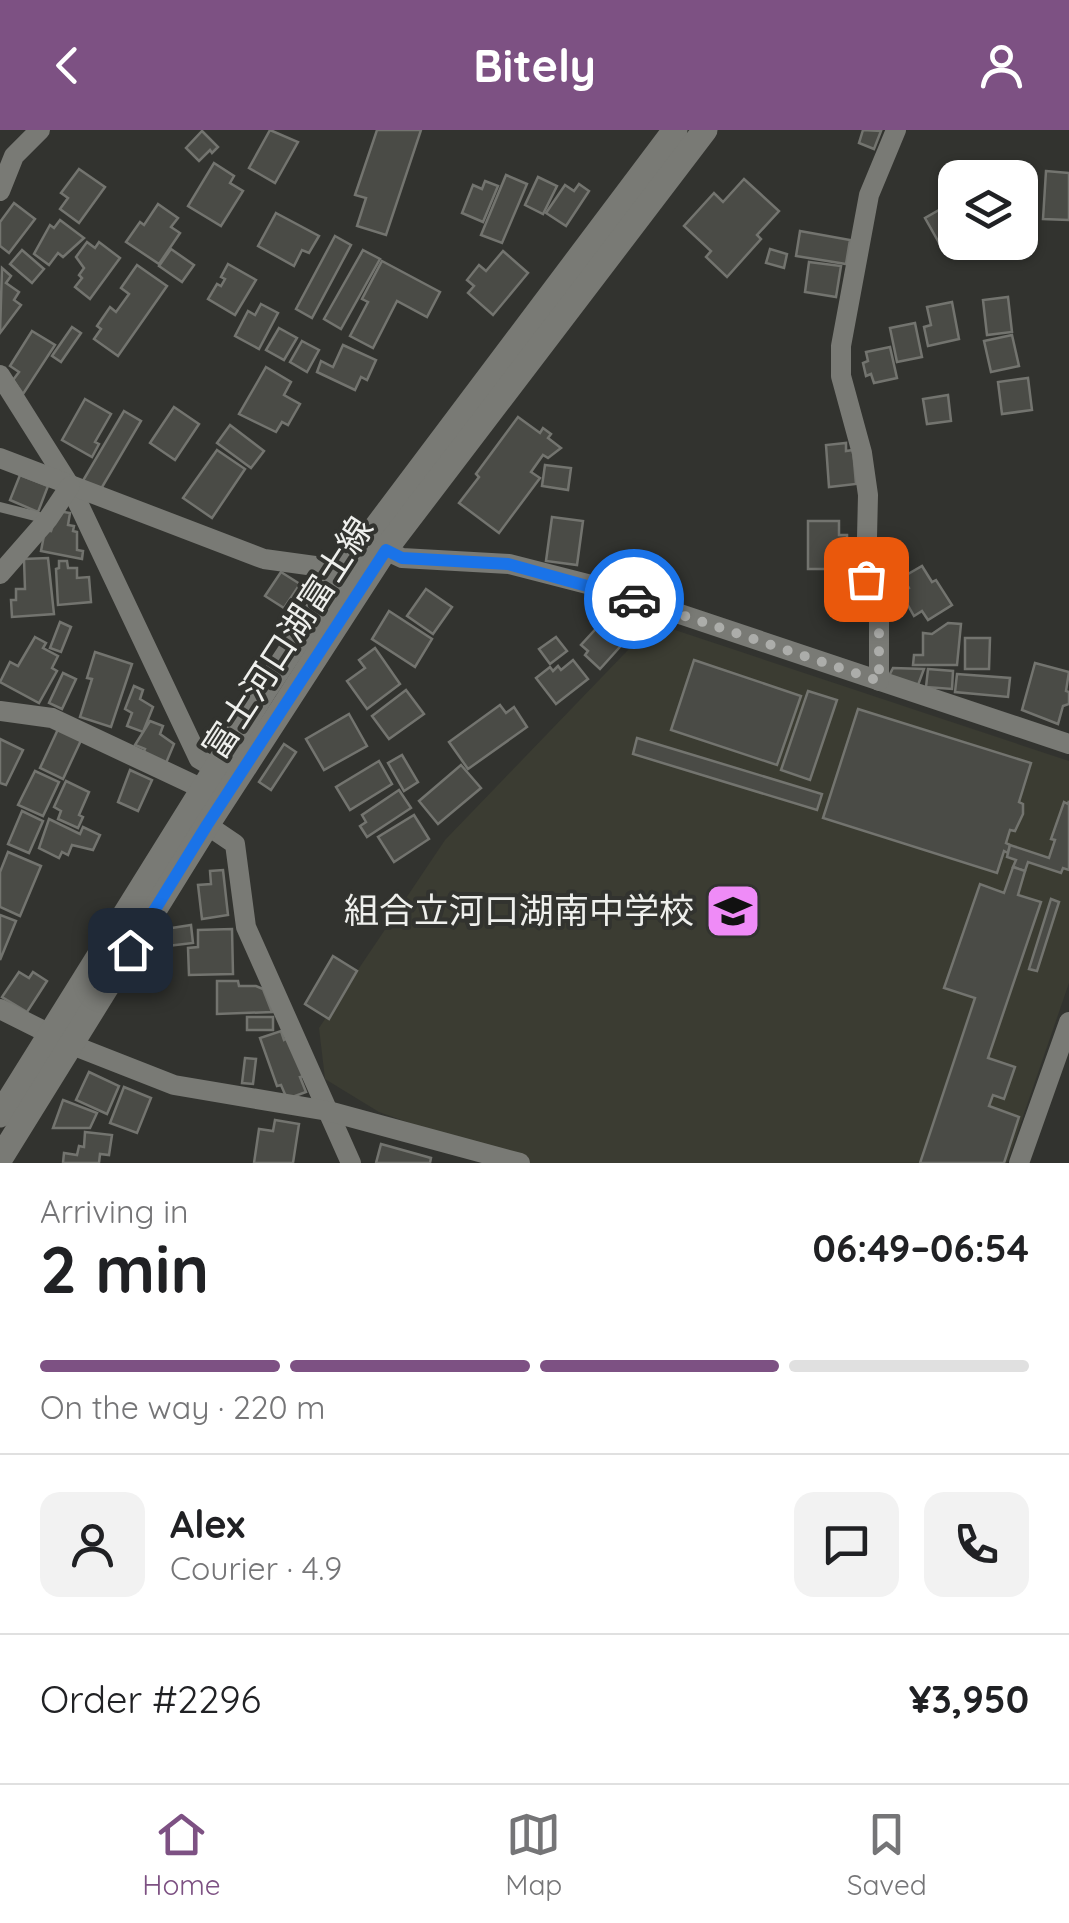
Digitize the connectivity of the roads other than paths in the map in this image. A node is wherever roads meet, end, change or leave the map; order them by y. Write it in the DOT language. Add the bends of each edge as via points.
graph roads {
  1 [pos="40,130"];
  2 [pos="675,130"];
  3 [pos="705,130"];
  4 [pos="896,130"];
  5 [pos="0,191"];
  6 [pos="0,375"];
  7 [pos="0,458"];
  8 [pos="70,486"];
  9 [pos="0,507"];
  10 [pos="48,520"];
  11 [pos="386,550"];
  12 [pos="344,570"];
  13 [pos="0,574"];
  14 [pos="879,681"];
  15 [pos="0,711"];
  16 [pos="1069,744"];
  17 [pos="209,779"];
  18 [pos="207,825"];
  19 [pos="0,1009"];
  20 [pos="1069,1022"];
  21 [pos="61,1039"];
  22 [pos="328,1111"];
  23 [pos="0,1115"];
  24 [pos="0,1160"];
  25 [pos="352,1163"];
  26 [pos="520,1163"];
  27 [pos="1020,1163"];
  1 -- 5 [label="street" via="14,156"];
  2 -- 12 [label="main road, 富士河口湖富士線"];
  3 -- 11 [label="main road, 富士河口湖富士線"];
  4 -- 14 [label="street" via="868,195 841,376 868,496 866,579 879,616"];
  6 -- 8 [label="street"];
  7 -- 8 [label="street"];
  8 -- 10 [label="street"];
  8 -- 12 [label="street" via="264,559"];
  8 -- 17 [label="street"];
  9 -- 10 [label="lane"];
  10 -- 13 [label="street"];
  11 -- 12 [label="street"];
  11 -- 14 [label="street" via="402,558 508,564 598,587"];
  11 -- 18 [label="main road, 富士河口湖富士線"];
  12 -- 17 [label="main road, 富士河口湖富士線"];
  14 -- 16 [label="street"];
  15 -- 17 [label="street" via="52,718"];
  17 -- 21 [label="main road, 富士河口湖富士線"];
  18 -- 21 [label="main road, 富士河口湖富士線"];
  18 -- 22 [label="street" via="235,844 246,927"];
  19 -- 21 [label="street"];
  20 -- 27 [label="street"];
  21 -- 22 [label="street" via="174,1085"];
  21 -- 23 [label="main road, 富士河口湖富士線"];
  21 -- 24 [label="main road, 富士河口湖富士線"];
  22 -- 25 [label="street"];
  22 -- 26 [label="street"];
}
